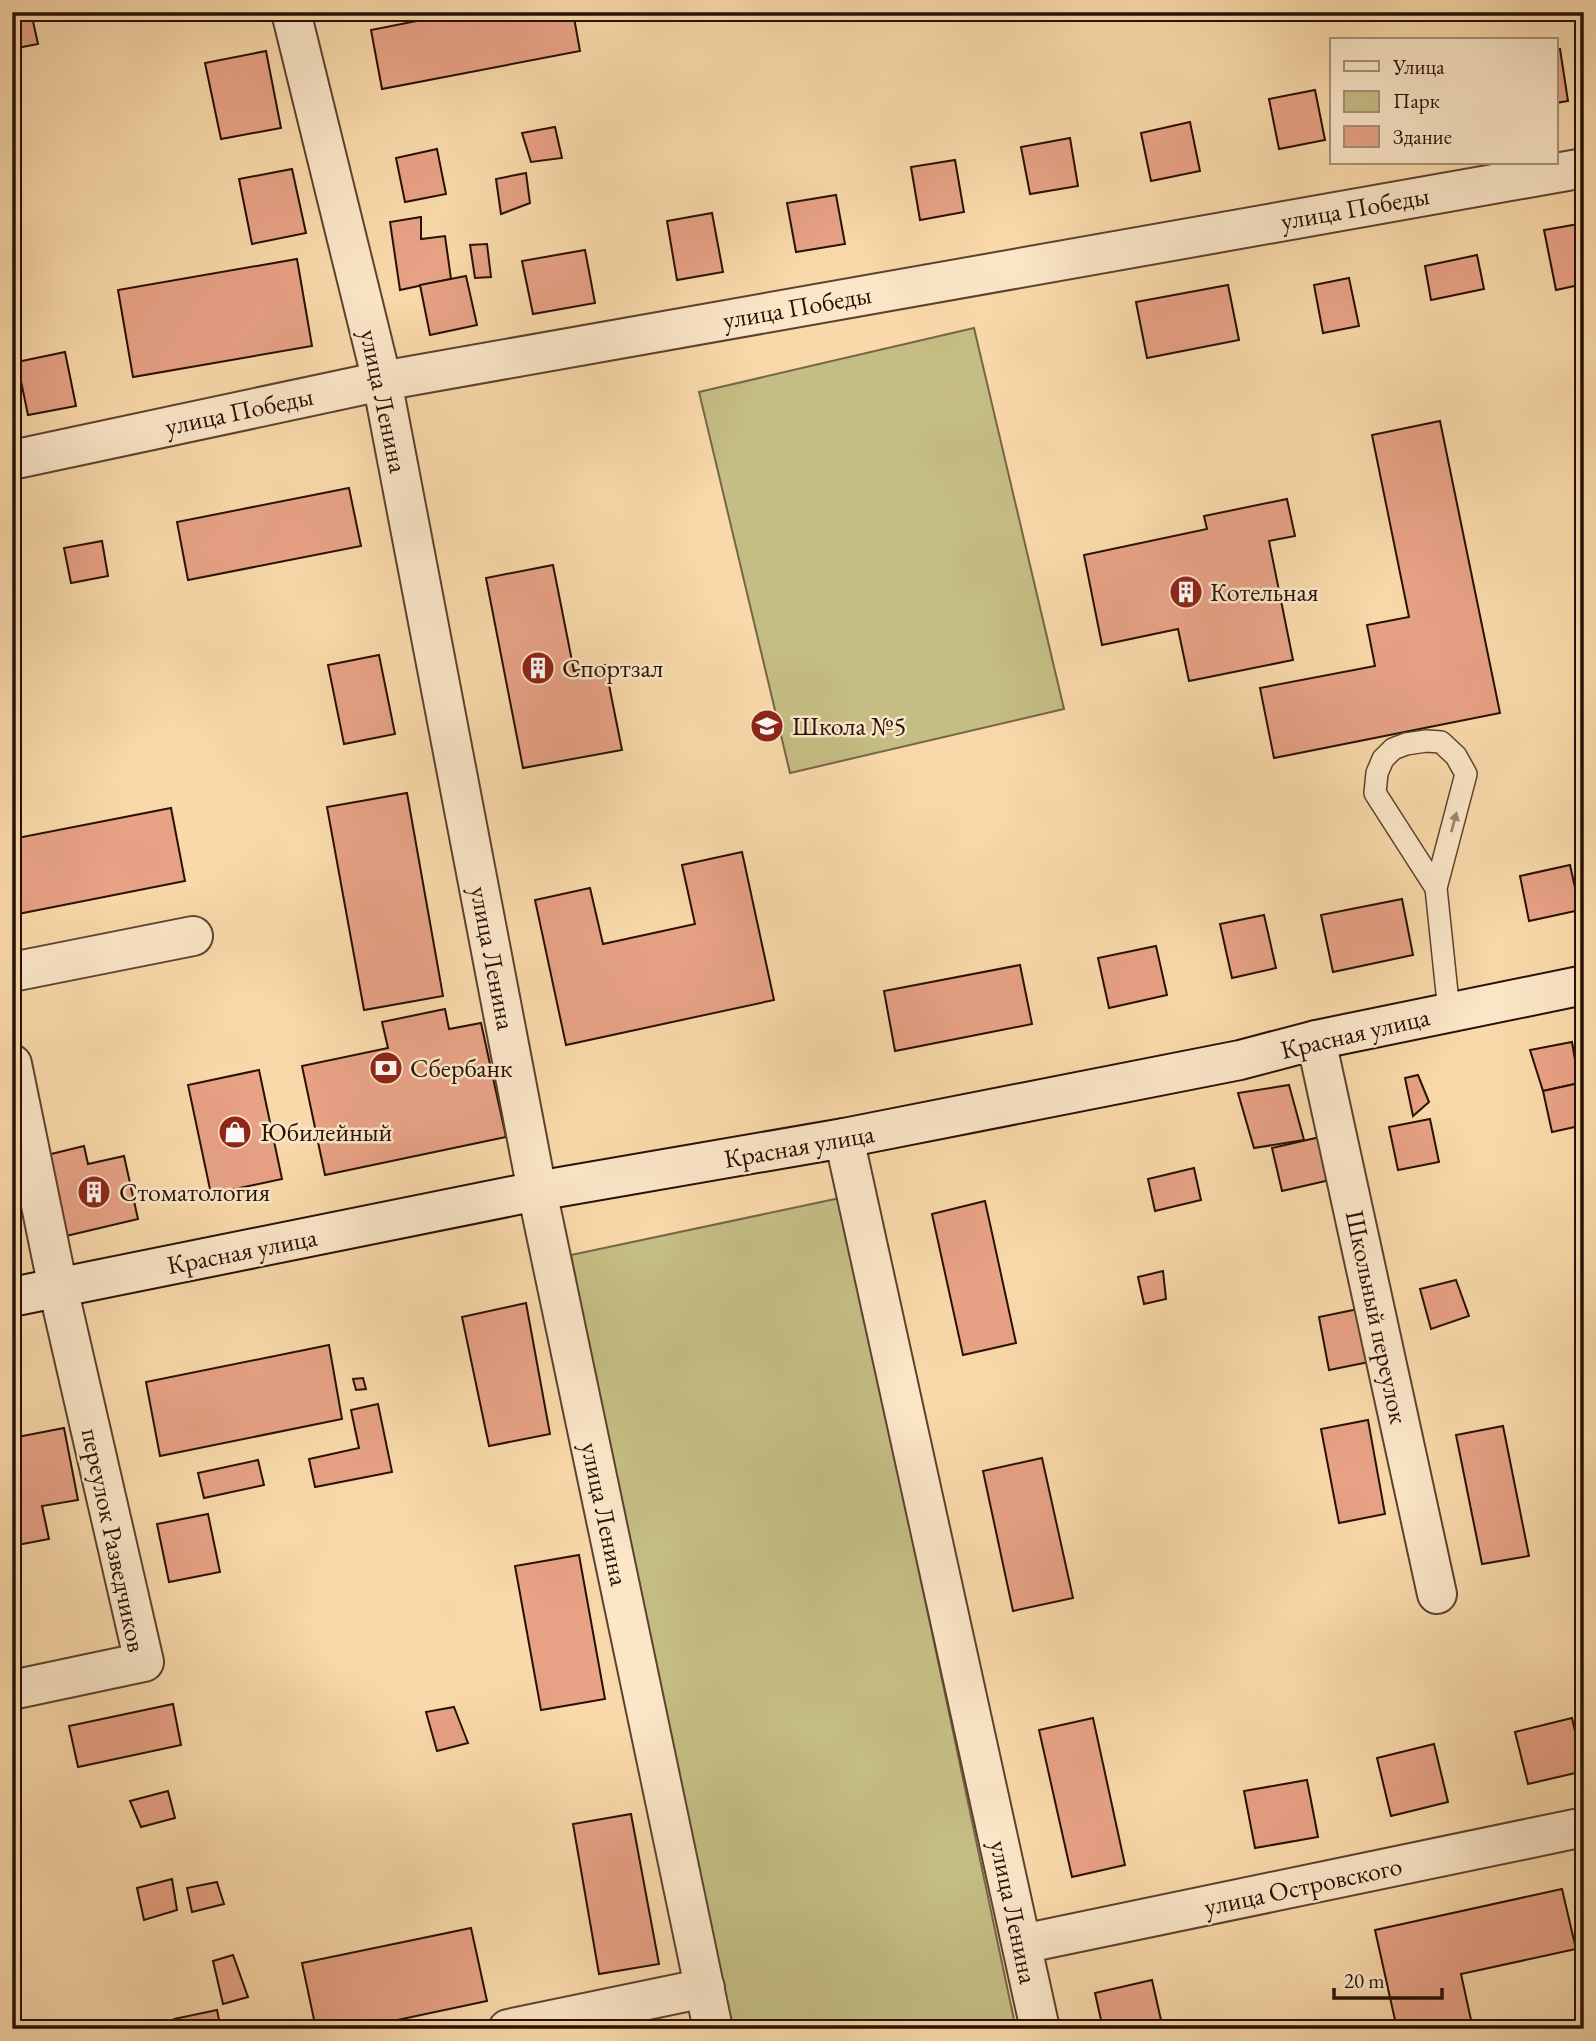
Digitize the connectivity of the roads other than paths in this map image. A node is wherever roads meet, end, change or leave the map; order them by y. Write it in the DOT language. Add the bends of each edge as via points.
graph roads {
  1 [pos="291,12"];
  2 [pos="1584,168"];
  3 [pos="382,381"];
  4 [pos="12,460"];
  5 [pos="1436,888"];
  6 [pos="193,936"];
  7 [pos="12,972"];
  8 [pos="1584,985"];
  9 [pos="1450,1012"];
  10 [pos="1316,1040"];
  11 [pos="12,1064"];
  12 [pos="844,1139"];
  13 [pos="537,1191"];
  14 [pos="58,1288"];
  15 [pos="12,1297"];
  16 [pos="1437,1594"];
  17 [pos="12,1690"];
  18 [pos="1584,1827"];
  19 [pos="1022,1944"];
  20 [pos="705,1988"];
  21 [pos="508,2029"];
  22 [pos="713,2029"];
  23 [pos="1040,2029"];
  1 -- 3 [label="street, улица Ленина"];
  2 -- 3 [label="street, улица Победы"];
  3 -- 4 [label="street, улица Победы"];
  3 -- 13 [label="street, улица Ленина"];
  5 -- 5 [label="lane, one-way" via="1466,774 1441,742 1426,741 1393,749 1383,759 1375,793"];
  5 -- 9 [label="lane"];
  6 -- 7 [label="street"];
  8 -- 9 [label="street, Красная улица"];
  9 -- 10 [label="street, Красная улица"];
  10 -- 12 [label="street, Красная улица" via="1240,1060"];
  10 -- 16 [label="street, Школьный переулок"];
  11 -- 14 [label="street"];
  12 -- 13 [label="street, Красная улица"];
  12 -- 19 [label="street, улица Ленина"];
  13 -- 14 [label="street, Красная улица"];
  13 -- 20 [label="street, улица Ленина"];
  14 -- 15 [label="street, Красная улица"];
  14 -- 17 [label="street, переулок Разведчиков" via="144,1662"];
  18 -- 19 [label="street, улица Островского"];
  19 -- 23 [label="street, улица Ленина"];
  20 -- 21 [label="street"];
  20 -- 22 [label="street, улица Ленина"];
}
